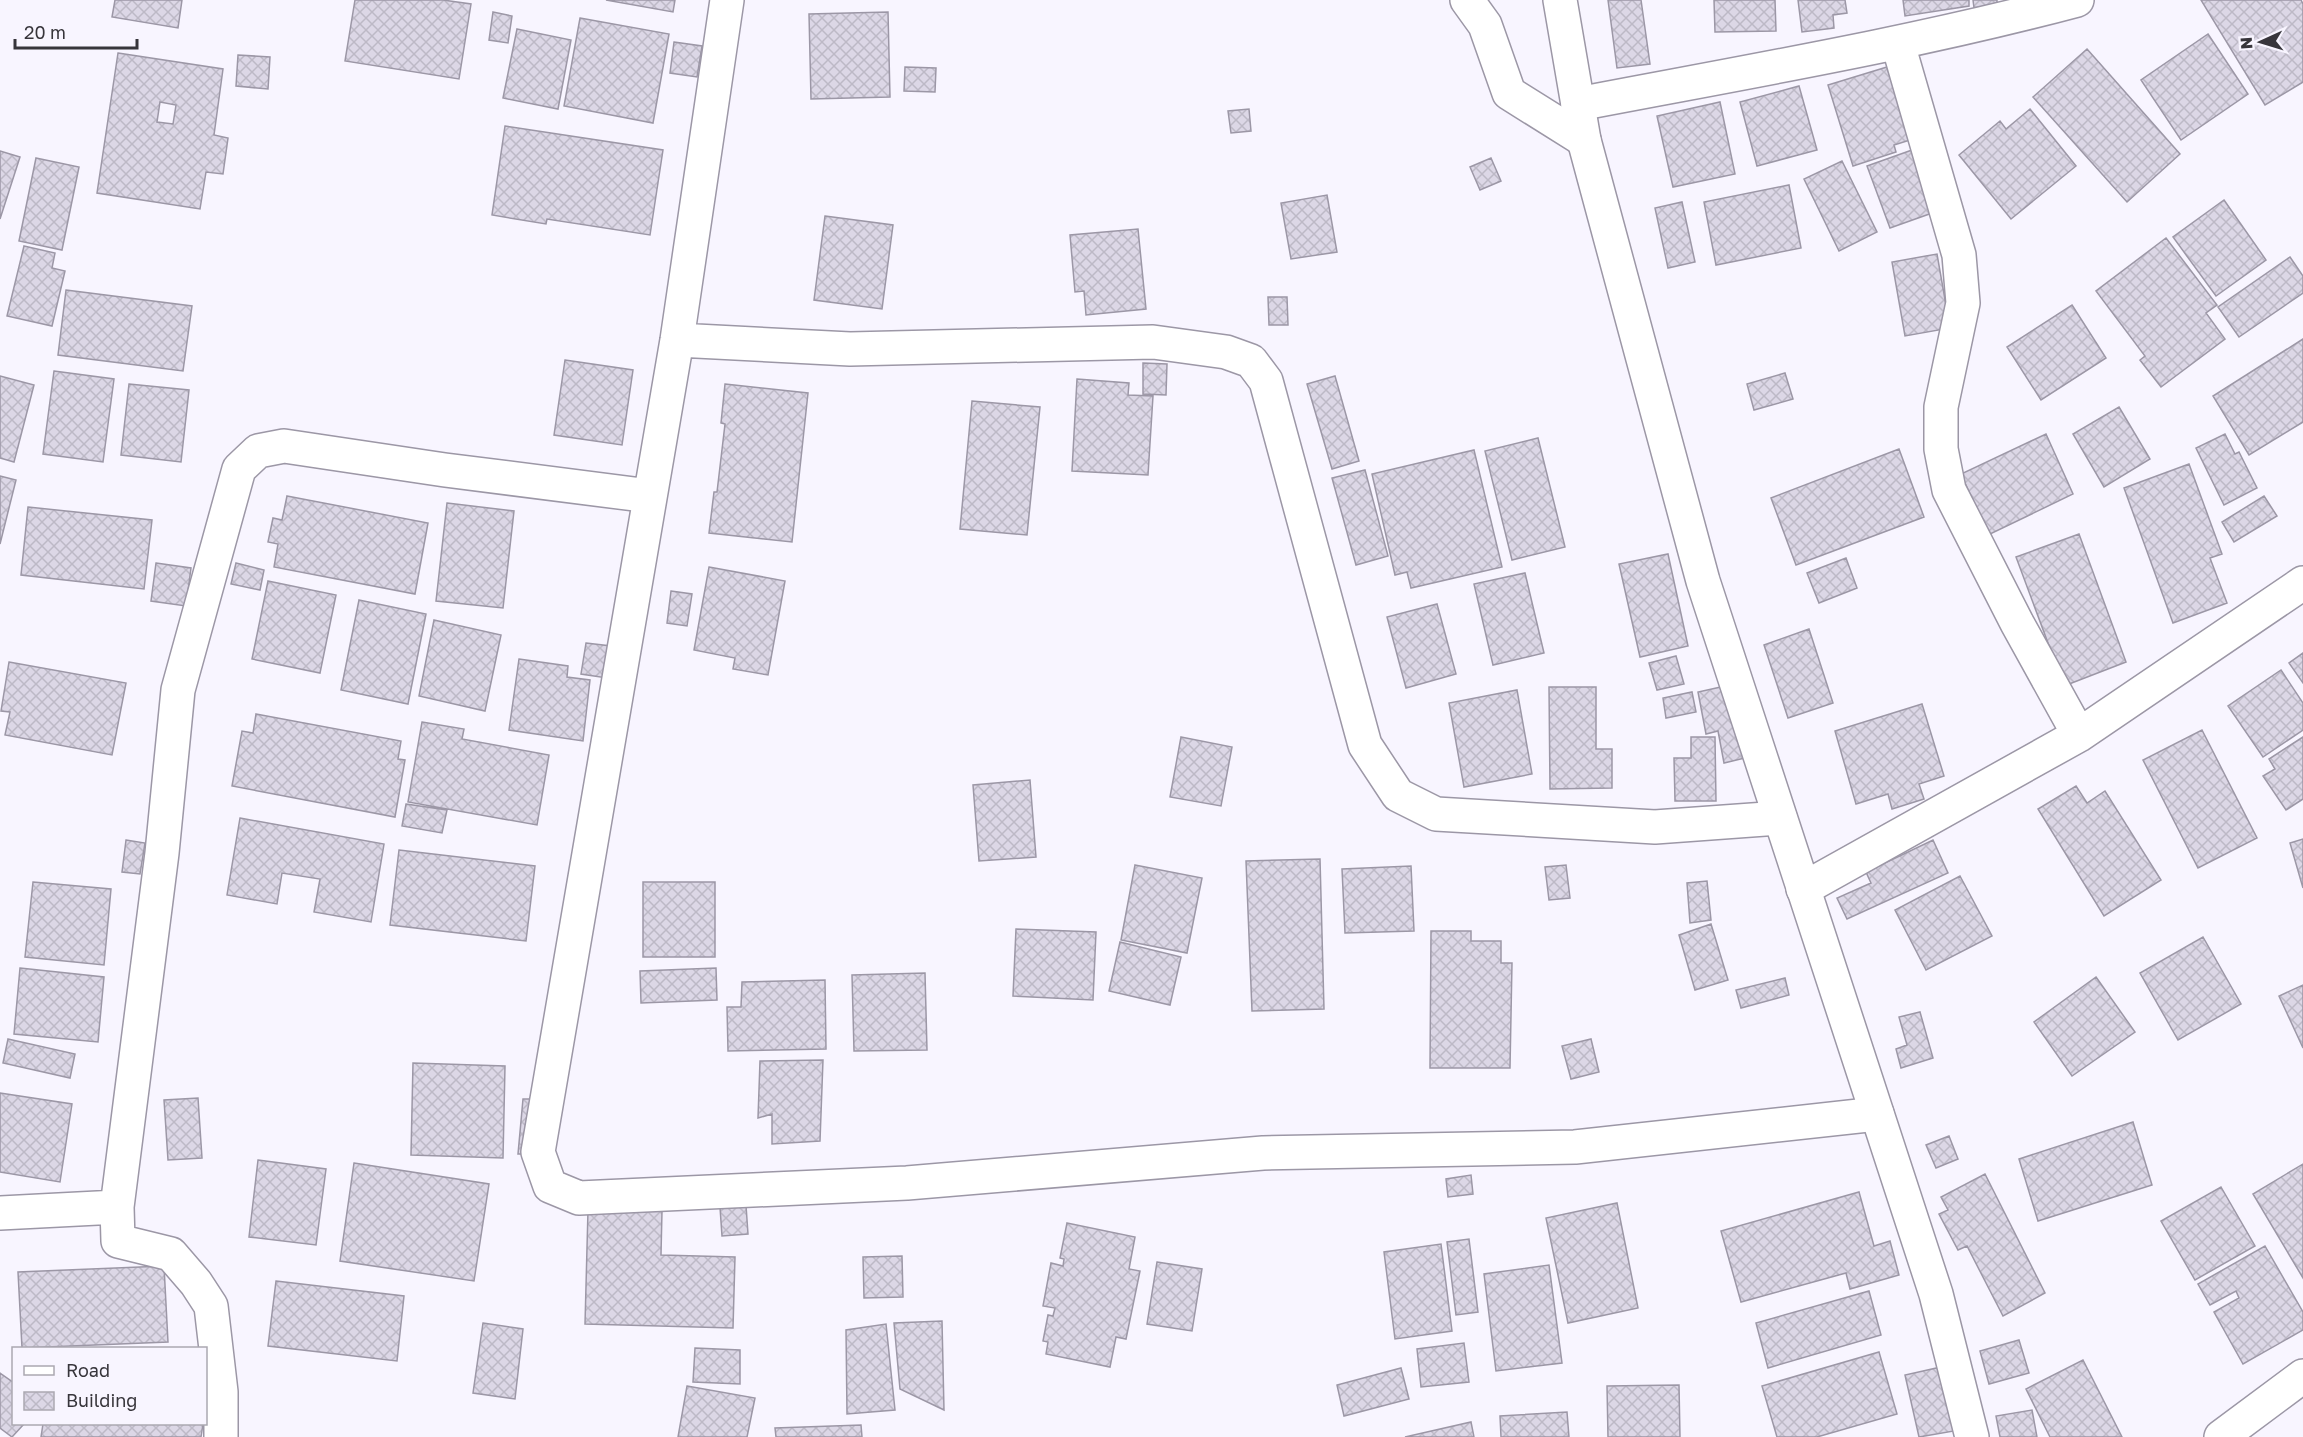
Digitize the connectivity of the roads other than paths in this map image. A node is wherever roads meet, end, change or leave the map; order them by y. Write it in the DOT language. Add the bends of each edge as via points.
graph roads {
  1 [pos="727,0"];
  2 [pos="1467,0"];
  3 [pos="1560,0"];
  4 [pos="2077,0"];
  5 [pos="1898,44"];
  6 [pos="1578,104"];
  7 [pos="1584,140"];
  8 [pos="676,340"];
  9 [pos="650,496"];
  10 [pos="2303,583"];
  11 [pos="2079,735"];
  12 [pos="1780,818"];
  13 [pos="1803,889"];
  14 [pos="1877,1114"];
  15 [pos="117,1207"];
  16 [pos="0,1213"];
  17 [pos="2303,1376"];
  18 [pos="221,1437"];
  19 [pos="1972,1437"];
  20 [pos="2221,1437"];
  1 -- 8 [label="street"];
  2 -- 7 [label="street" via="1485,25 1509,93"];
  3 -- 6 [label="street"];
  4 -- 5 [label="street"];
  5 -- 6 [label="street"];
  5 -- 11 [label="street" via="1959,255 1964,303 1941,407 1941,449 1949,490"];
  6 -- 7 [label="street"];
  7 -- 12 [label="street" via="1703,581"];
  8 -- 9 [label="street"];
  8 -- 12 [label="street" via="850,349 1153,342 1226,352 1251,361 1266,381 1365,745 1398,795 1436,814 1632,826"];
  9 -- 14 [label="street" via="538,1152 550,1186 579,1198 907,1183 1263,1153 1575,1147"];
  9 -- 15 [label="street" via="285,446 258,452 238,469 178,690 162,853"];
  10 -- 11 [label="street"];
  11 -- 13 [label="street"];
  12 -- 13 [label="street"];
  13 -- 14 [label="street"];
  14 -- 19 [label="street" via="1936,1294"];
  15 -- 16 [label="street"];
  15 -- 18 [label="street" via="118,1241 171,1254 211,1306 221,1392"];
  17 -- 20 [label="street"];
}
